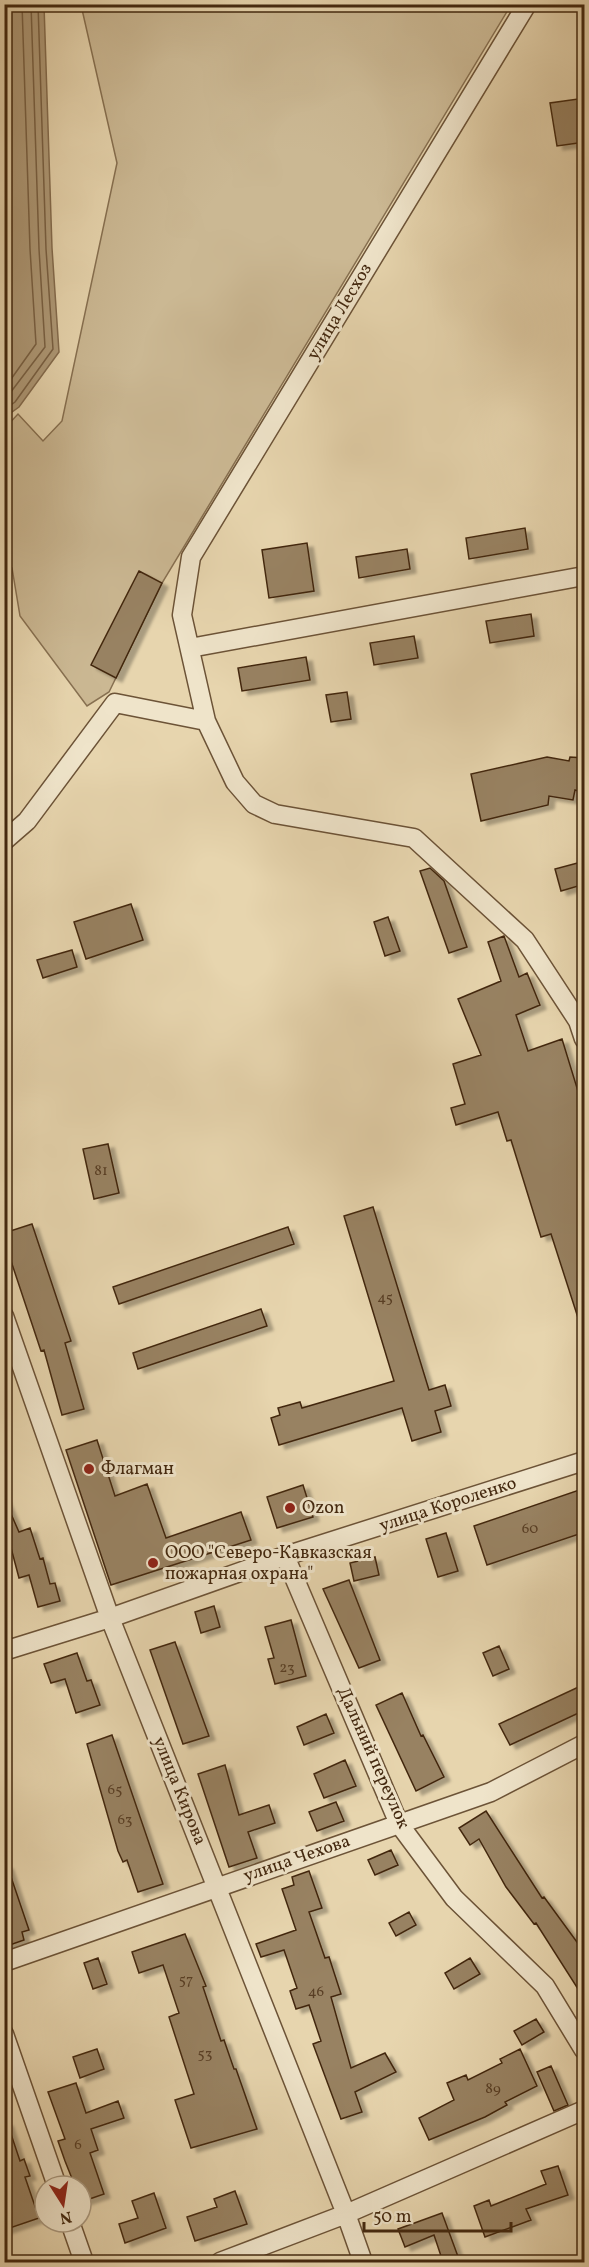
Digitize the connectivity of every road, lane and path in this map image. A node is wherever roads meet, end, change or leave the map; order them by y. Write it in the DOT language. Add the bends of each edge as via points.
graph roads {
  1 [pos="527,4"];
  2 [pos="585,576"];
  3 [pos="190,648"];
  4 [pos="206,721"];
  5 [pos="4,841"];
  6 [pos="585,1039"];
  7 [pos="4,1316"];
  8 [pos="585,1461"];
  9 [pos="285,1556"];
  10 [pos="110,1618"];
  11 [pos="4,1651"];
  12 [pos="585,1744"];
  13 [pos="399,1824"];
  14 [pos="216,1887"];
  15 [pos="4,1962"];
  16 [pos="4,2034"];
  17 [pos="585,2050"];
  18 [pos="585,2110"];
  19 [pos="53,2174"];
  20 [pos="346,2214"];
  21 [pos="74,2234"];
  22 [pos="84,2262"];
  23 [pos="220,2262"];
  24 [pos="363,2262"];
  1 -- 3 [label="street, улица Лесхоз" via="191,557 182,615"];
  2 -- 3 [label="street"];
  3 -- 4 [label="street, улица Лесхоз"];
  4 -- 5 [label="street" via="115,703 27,821"];
  4 -- 6 [label="street, улица Лесхоз" via="235,782 254,804 275,814 414,838 525,940"];
  7 -- 10 [label="street, улица Кирова"];
  8 -- 9 [label="street, улица Короленко"];
  9 -- 10 [label="street, улица Короленко"];
  9 -- 13 [label="street, Дальний переулок"];
  10 -- 11 [label="street, улица Короленко"];
  10 -- 14 [label="street, улица Кирова"];
  12 -- 13 [label="street, улица Чехова" via="491,1792"];
  13 -- 14 [label="street, улица Чехова"];
  13 -- 17 [label="street, Дальний переулок" via="454,1898 545,1986"];
  14 -- 15 [label="street, улица Чехова"];
  14 -- 20 [label="street, улица Кирова"];
  16 -- 19 [label="street"];
  18 -- 20 [label="street"];
  20 -- 23 [label="street"];
  20 -- 24 [label="street, улица Кирова"];
  21 -- 22 [label="street"];
}
